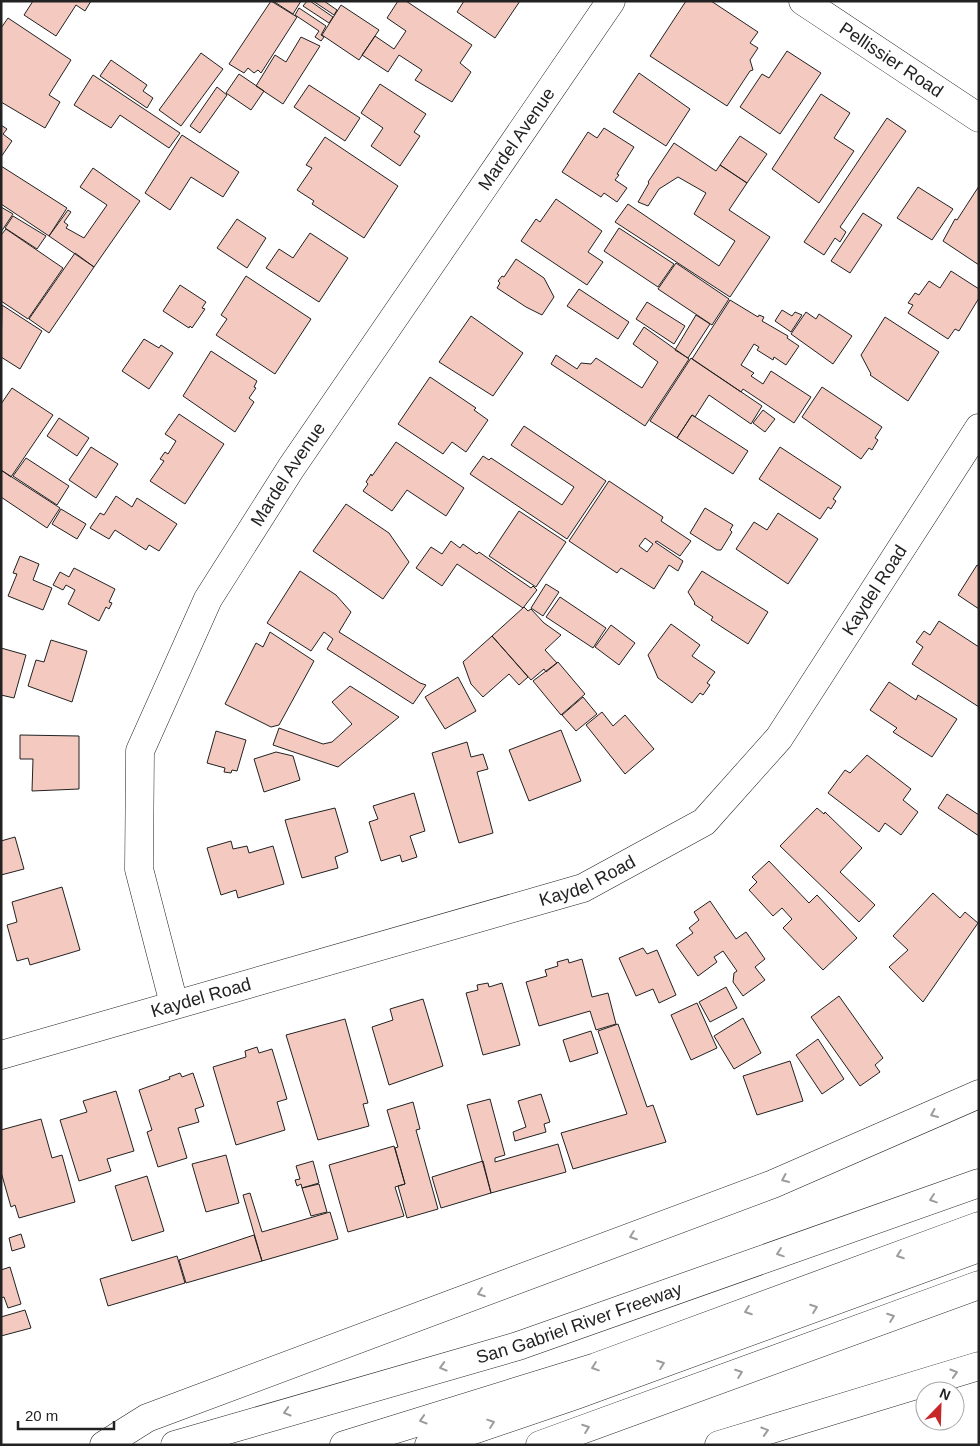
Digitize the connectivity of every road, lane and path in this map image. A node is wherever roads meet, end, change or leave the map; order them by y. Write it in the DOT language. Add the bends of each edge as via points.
graph roads {
  1 [pos="610,1"];
  2 [pos="803,1"];
  3 [pos="979,118"];
  4 [pos="979,428"];
  5 [pos="174,1004"];
  6 [pos="1,1055"];
  7 [pos="979,1094"];
  8 [pos="979,1183"];
  9 [pos="979,1226"];
  10 [pos="979,1248"];
  11 [pos="979,1285"];
  12 [pos="979,1366"];
  13 [pos="104,1445"];
  14 [pos="175,1445"];
  15 [pos="344,1445"];
  16 [pos="429,1445"];
  17 [pos="540,1445"];
  18 [pos="719,1445"];
  1 -- 5 [label="main road, Mardel Avenue" via="291,468 208,599 140,751 139,869"];
  2 -- 3 [label="main road, Pellissier Road"];
  4 -- 5 [label="main road, Kaydel Road" via="779,738 704,822 584,888"];
  5 -- 6 [label="main road, Kaydel Road"];
  7 -- 13 [label="main road, one-way" via="773,1184 147,1418"];
  8 -- 14 [label="main road, San Gabriel River Freeway, one-way" via="518,1346"];
  9 -- 15 [label="main road, one-way" via="596,1367"];
  16 -- 10 [label="main road, one-way"];
  17 -- 11 [label="main road, one-way"];
  18 -- 12 [label="main road, one-way"];
}
